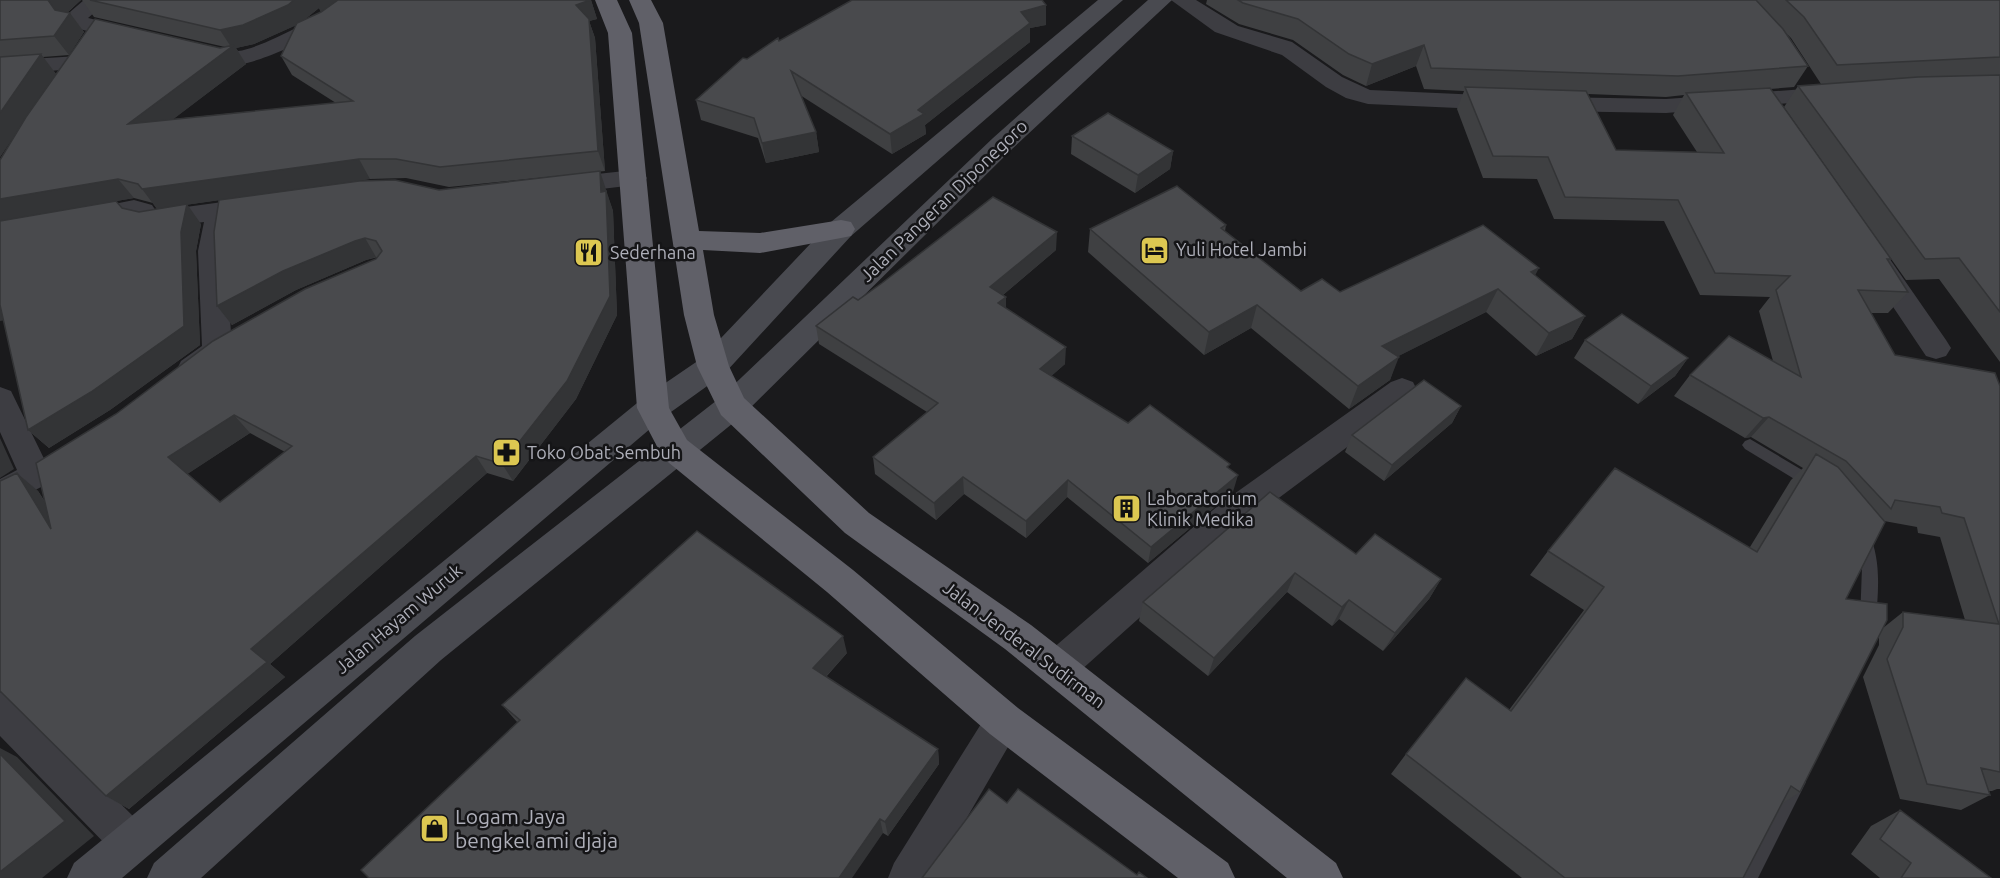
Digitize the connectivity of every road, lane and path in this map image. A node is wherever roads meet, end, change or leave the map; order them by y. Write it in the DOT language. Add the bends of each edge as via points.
graph roads {
  1 [pos="99,0"];
  2 [pos="359,0"];
  3 [pos="606,0"];
  4 [pos="640,0"];
  5 [pos="1112,0"];
  6 [pos="1161,0"];
  7 [pos="1182,0"];
  8 [pos="102,27"];
  9 [pos="148,39"];
  10 [pos="182,48"];
  11 [pos="78,63"];
  12 [pos="0,68"];
  13 [pos="59,90"];
  14 [pos="1858,92"];
  15 [pos="634,178"];
  16 [pos="531,189"];
  17 [pos="288,201"];
  18 [pos="219,212"];
  19 [pos="67,220"];
  20 [pos="841,229"];
  21 [pos="687,240"];
  22 [pos="1863,243"];
  23 [pos="248,333"];
  24 [pos="1936,348"];
  25 [pos="218,350"];
  26 [pos="713,366"];
  27 [pos="169,386"];
  28 [pos="1402,390"];
  29 [pos="0,399"];
  30 [pos="732,406"];
  31 [pos="652,408"];
  32 [pos="1750,445"];
  33 [pos="675,449"];
  34 [pos="64,457"];
  35 [pos="36,475"];
  36 [pos="0,495"];
  37 [pos="1830,497"];
  38 [pos="1850,520"];
  39 [pos="1868,644"];
  40 [pos="1057,668"];
  41 [pos="0,710"];
  42 [pos="1004,721"];
  43 [pos="1803,771"];
  44 [pos="131,842"];
  45 [pos="89,878"];
  46 [pos="169,878"];
  47 [pos="909,878"];
  48 [pos="1213,878"];
  49 [pos="1321,878"];
  50 [pos="1748,878"];
  1 -- 8 [label="street" via="74,18"];
  2 -- 10 [label="street" via="322,24 245,57"];
  3 -- 15 [label="highway" via="620,33"];
  4 -- 21 [label="highway" via="651,23"];
  5 -- 20 [label="main road"];
  6 -- 30 [label="main road, Jalan Pangeran Diponegoro" via="1002,144"];
  7 -- 14 [label="street" via="1237,34 1292,51 1327,80 1368,98 1771,108 1809,87"];
  8 -- 9 [label="street"];
  8 -- 11 [label="street"];
  11 -- 12 [label="street"];
  11 -- 13 [label="street"];
  15 -- 16 [label="street"];
  15 -- 31 [label="highway"];
  17 -- 18 [label="street"];
  18 -- 19 [label="street" via="154,220 134,209"];
  18 -- 25 [label="street" via="212,251"];
  20 -- 21 [label="highway" via="760,243"];
  20 -- 26 [label="main road"];
  21 -- 26 [label="highway" via="699,315"];
  22 -- 24 [label="street"];
  23 -- 25 [label="street"];
  25 -- 27 [label="street"];
  26 -- 30 [label="highway"];
  26 -- 31 [label="main road, Jalan Hayam Wuruk"];
  28 -- 40 [label="street" via="1232,514"];
  29 -- 35 [label="street"];
  30 -- 33 [label="main road, Jalan Pangeran Diponegoro"];
  30 -- 40 [label="highway, Jalan Jenderal Sudirman" via="857,523"];
  31 -- 33 [label="highway"];
  31 -- 44 [label="main road, Jalan Hayam Wuruk"];
  32 -- 37 [label="lane"];
  33 -- 42 [label="highway" via="840,581"];
  33 -- 46 [label="main road" via="428,648"];
  34 -- 35 [label="street"];
  35 -- 36 [label="street"];
  38 -- 39 [label="lane" via="1868,545"];
  40 -- 49 [label="highway, Jalan Jenderal Sudirman"];
  41 -- 44 [label="street"];
  42 -- 47 [label="street"];
  42 -- 48 [label="highway"];
  43 -- 50 [label="lane"];
  44 -- 45 [label="main road, Jalan Hayam Wuruk"];
}
